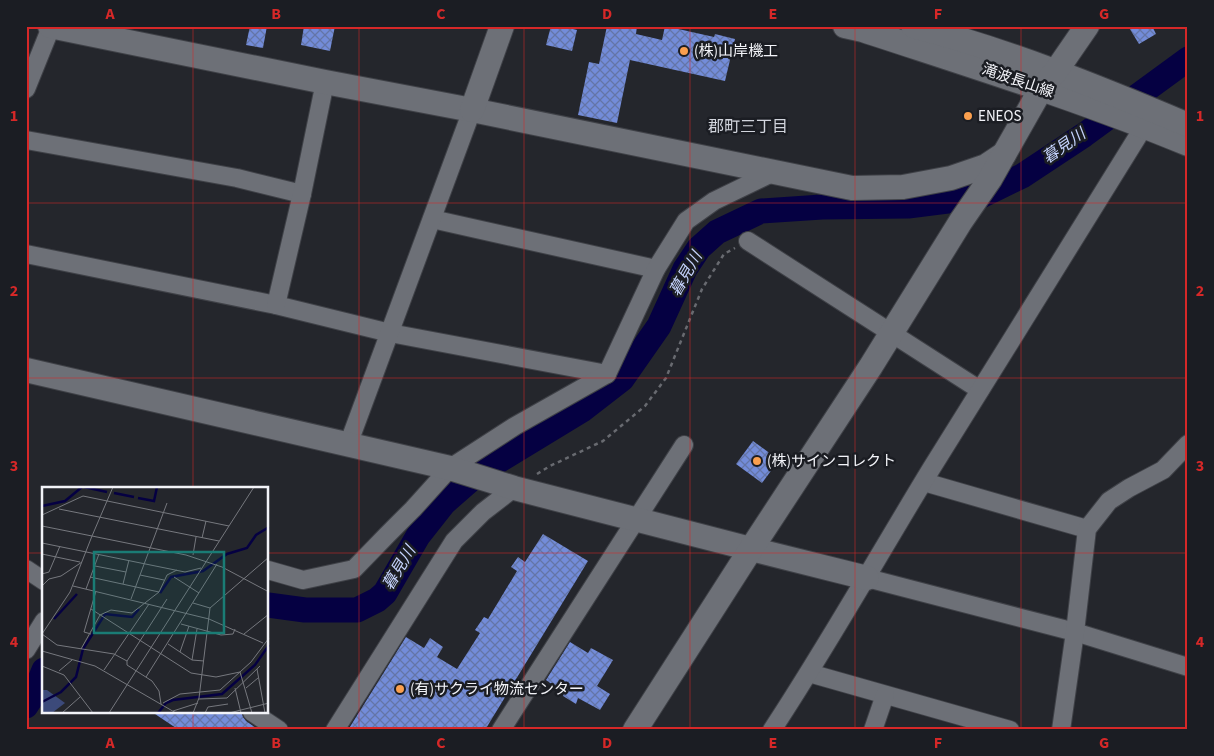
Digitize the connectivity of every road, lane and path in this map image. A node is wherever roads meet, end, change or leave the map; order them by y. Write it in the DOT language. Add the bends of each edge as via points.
graph roads {
  1 [pos="50,26"];
  2 [pos="502,26"];
  3 [pos="845,26"];
  4 [pos="1087,26"];
  5 [pos="918,27"];
  6 [pos="1056,71"];
  7 [pos="325,82"];
  8 [pos="26,89"];
  9 [pos="1041,89"];
  10 [pos="1096,98"];
  11 [pos="472,110"];
  12 [pos="1144,120"];
  13 [pos="1188,125"];
  14 [pos="26,140"];
  15 [pos="1188,144"];
  16 [pos="1004,154"];
  17 [pos="774,172"];
  18 [pos="302,194"];
  19 [pos="432,219"];
  20 [pos="748,241"];
  21 [pos="26,254"];
  22 [pos="656,269"];
  23 [pos="276,305"];
  24 [pos="892,332"];
  25 [pos="390,333"];
  26 [pos="26,370"];
  27 [pos="607,374"];
  28 [pos="980,390"];
  29 [pos="1188,444"];
  30 [pos="348,445"];
  31 [pos="684,445"];
  32 [pos="450,468"];
  33 [pos="924,482"];
  34 [pos="511,487"];
  35 [pos="637,520"];
  36 [pos="1087,529"];
  37 [pos="750,549"];
  38 [pos="26,569"];
  39 [pos="269,570"];
  40 [pos="867,578"];
  41 [pos="42,580"];
  42 [pos="42,624"];
  43 [pos="1075,632"];
  44 [pos="26,650"];
  45 [pos="1188,668"];
  46 [pos="809,673"];
  47 [pos="885,694"];
  48 [pos="255,714"];
  49 [pos="964,723"];
  50 [pos="279,730"];
  51 [pos="335,730"];
  52 [pos="501,730"];
  53 [pos="635,730"];
  54 [pos="772,730"];
  55 [pos="872,730"];
  56 [pos="1010,730"];
  57 [pos="1062,730"];
  1 -- 7 [label="street"];
  1 -- 8 [label="street"];
  2 -- 11 [label="street"];
  3 -- 9 [label="street, 滝波長山線"];
  4 -- 6 [label="street"];
  5 -- 6 [label="street, 滝波長山線"];
  6 -- 9 [label="street"];
  6 -- 10 [label="street, 滝波長山線"];
  7 -- 11 [label="street"];
  7 -- 18 [label="street"];
  9 -- 10 [label="street, 滝波長山線"];
  9 -- 16 [label="street"];
  10 -- 12 [label="street, 滝波長山線"];
  11 -- 17 [label="street"];
  11 -- 19 [label="street"];
  12 -- 13 [label="street, 滝波長山線"];
  12 -- 15 [label="street, 滝波長山線"];
  12 -- 28 [label="street"];
  14 -- 18 [label="street" via="237,178"];
  16 -- 17 [label="street" via="986,166 951,178 903,187 852,188"];
  16 -- 24 [label="street"];
  17 -- 22 [label="street" via="714,201 686,221"];
  18 -- 23 [label="street"];
  19 -- 22 [label="street"];
  19 -- 25 [label="street"];
  20 -- 24 [label="street"];
  20 -- 34 [label="path" via="724,254 702,289 666,378 646,406 604,441"];
  21 -- 23 [label="street"];
  22 -- 27 [label="street"];
  23 -- 25 [label="street"];
  24 -- 28 [label="street"];
  24 -- 37 [label="street"];
  25 -- 27 [label="street"];
  25 -- 30 [label="street"];
  26 -- 30 [label="street"];
  27 -- 32 [label="street" via="515,426"];
  28 -- 33 [label="street"];
  29 -- 36 [label="street" via="1163,470 1109,501"];
  30 -- 32 [label="street"];
  31 -- 35 [label="street"];
  32 -- 34 [label="street"];
  32 -- 39 [label="street" via="354,569 303,580"];
  33 -- 36 [label="street"];
  33 -- 40 [label="street"];
  34 -- 35 [label="street"];
  34 -- 51 [label="street" via="454,540"];
  35 -- 37 [label="street"];
  35 -- 52 [label="street"];
  36 -- 43 [label="street"];
  37 -- 40 [label="street"];
  37 -- 53 [label="street"];
  38 -- 41 [label="street"];
  40 -- 43 [label="street"];
  40 -- 46 [label="street"];
  42 -- 44 [label="street"];
  43 -- 45 [label="street"];
  43 -- 57 [label="street"];
  46 -- 47 [label="street"];
  46 -- 54 [label="street"];
  47 -- 49 [label="street"];
  47 -- 55 [label="street"];
  48 -- 50 [label="street"];
  49 -- 56 [label="street"];
}
